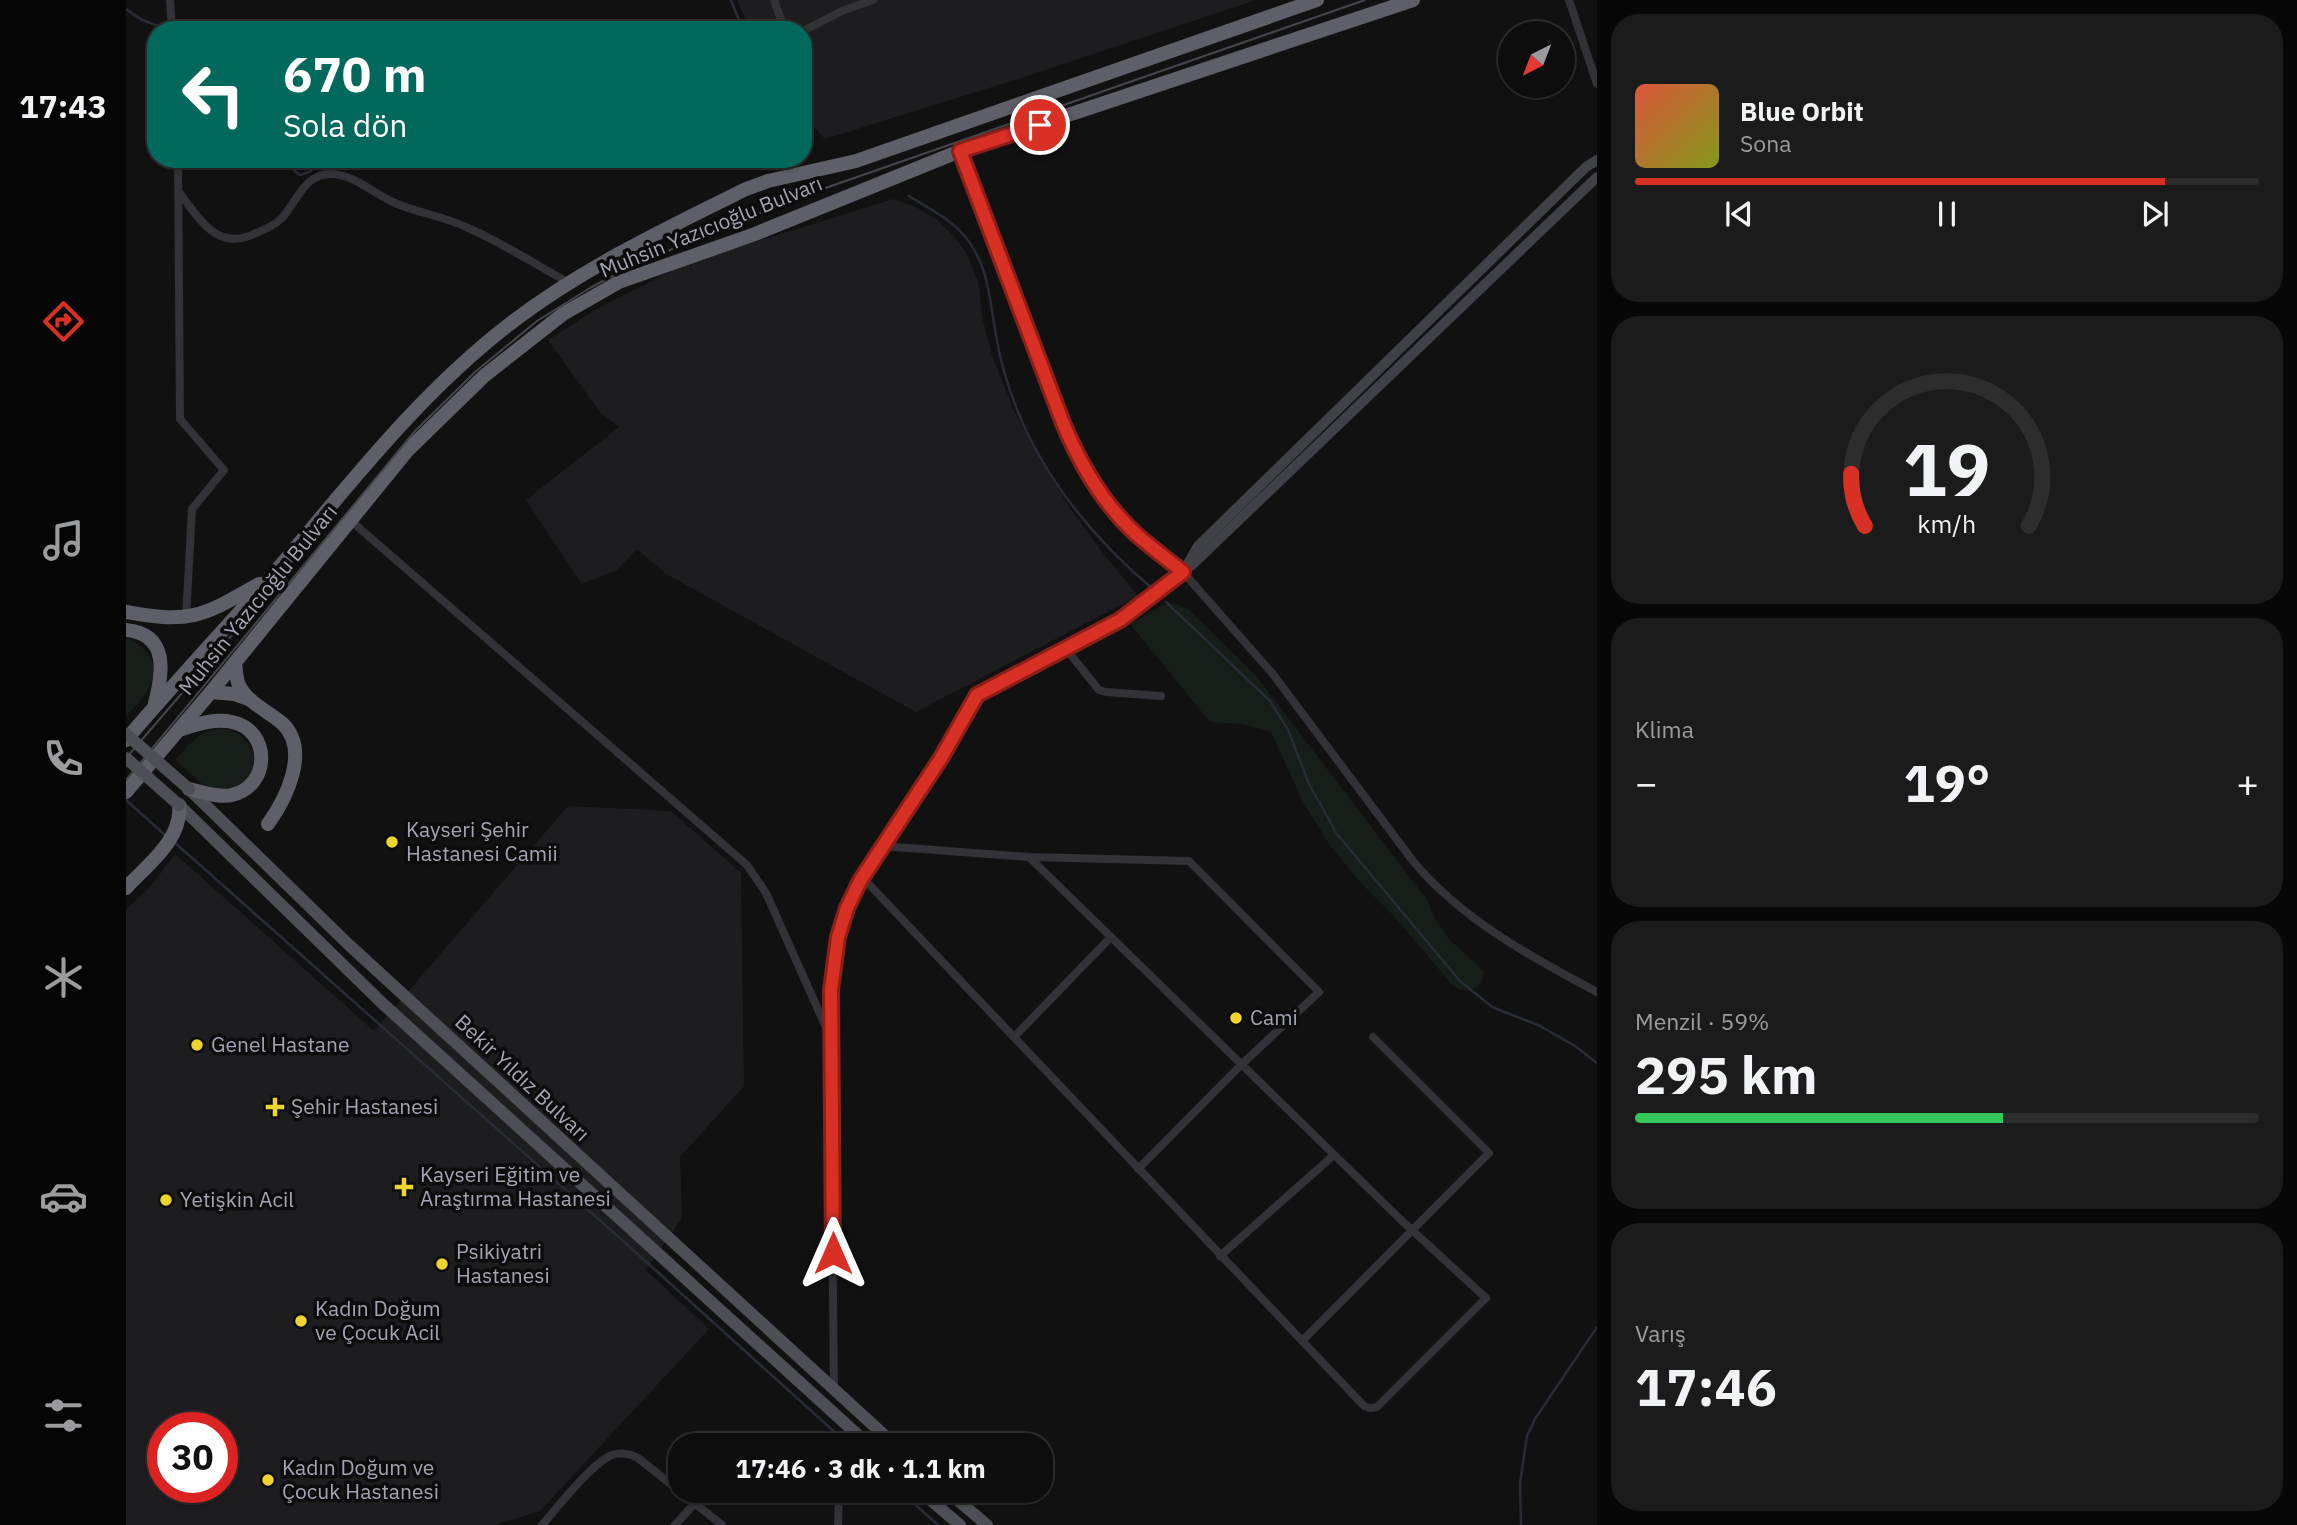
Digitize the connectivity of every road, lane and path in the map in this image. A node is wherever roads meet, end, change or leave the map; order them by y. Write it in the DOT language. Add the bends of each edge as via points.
graph roads {
  1 [pos="170,0"];
  2 [pos="774,0"];
  3 [pos="847,0"];
  4 [pos="873,0"];
  5 [pos="1317,0"];
  6 [pos="1413,0"];
  7 [pos="1569,0"];
  8 [pos="842,11"];
  9 [pos="171,21"];
  10 [pos="783,21"];
  11 [pos="812,26"];
  12 [pos="1597,84"];
  13 [pos="960,151"];
  14 [pos="1597,160"];
  15 [pos="178,168"];
  16 [pos="1597,177"];
  17 [pos="179,192"];
  18 [pos="569,283"];
  19 [pos="350,520"];
  20 [pos="1183,572"];
  21 [pos="270,579"];
  22 [pos="126,612"];
  23 [pos="186,618"];
  24 [pos="126,629"];
  25 [pos="1066,649"];
  26 [pos="235,663"];
  27 [pos="211,692"];
  28 [pos="1161,696"];
  29 [pos="252,700"];
  30 [pos="153,708"];
  31 [pos="178,730"];
  32 [pos="126,734"];
  33 [pos="126,740"];
  34 [pos="126,758"];
  35 [pos="190,789"];
  36 [pos="126,792"];
  37 [pos="180,805"];
  38 [pos="268,824"];
  39 [pos="882,846"];
  40 [pos="1029,858"];
  41 [pos="862,877"];
  42 [pos="126,888"];
  43 [pos="1111,937"];
  44 [pos="1597,992"];
  45 [pos="830,1037"];
  46 [pos="1014,1037"];
  47 [pos="1373,1037"];
  48 [pos="1241,1064"];
  49 [pos="1334,1155"];
  50 [pos="1138,1169"];
  51 [pos="1413,1231"];
  52 [pos="1220,1256"];
  53 [pos="1301,1341"];
  54 [pos="834,1390"];
  55 [pos="856,1433"];
  56 [pos="882,1433"];
  57 [pos="668,1482"];
  58 [pos="695,1503"];
  59 [pos="839,1503"];
  60 [pos="934,1503"];
  61 [pos="961,1503"];
  62 [pos="542,1525"];
  63 [pos="675,1525"];
  64 [pos="722,1525"];
  65 [pos="838,1525"];
  66 [pos="960,1525"];
  67 [pos="987,1525"];
  1 -- 9 [label="street"];
  2 -- 10 [label="street"];
  3 -- 8 [label="street"];
  4 -- 8 [label="street"];
  5 -- 18 [label="highway, Muhsin Yazıcıoğlu Bulvarı" via="856,161 746,189 611,256"];
  6 -- 13 [label="highway, Muhsin Yazıcıoğlu Bulvarı"];
  7 -- 12 [label="street"];
  8 -- 11 [label="street"];
  13 -- 19 [label="highway, Muhsin Yazıcıoğlu Bulvarı" via="755,234 619,282 563,314 484,376 407,451"];
  13 -- 20 [label="street" via="1078,456 1122,520"];
  14 -- 20 [label="street" via="1198,546"];
  15 -- 17 [label="street"];
  16 -- 20 [label="street"];
  17 -- 18 [label="street" via="209,230 237,239 276,223 316,179 342,176 403,206 476,231"];
  17 -- 23 [label="street" via="180,419 224,470 192,509"];
  18 -- 21 [label="highway, Muhsin Yazıcıoğlu Bulvarı" via="510,324 433,391"];
  19 -- 26 [label="highway, Muhsin Yazıcıoğlu Bulvarı"];
  19 -- 45 [label="street" via="747,865 766,893"];
  20 -- 25 [label="street" via="1120,620"];
  20 -- 44 [label="street" via="1272,673 1435,887 1476,920"];
  21 -- 23 [label="highway" via="209,612"];
  21 -- 30 [label="highway, Muhsin Yazıcıoğlu Bulvarı"];
  22 -- 23 [label="highway"];
  24 -- 30 [label="highway" via="145,636 160,656 162,677"];
  25 -- 28 [label="street" via="1098,690"];
  25 -- 39 [label="street" via="977,695"];
  26 -- 27 [label="highway, Muhsin Yazıcıoğlu Bulvarı"];
  26 -- 29 [label="highway" via="239,686"];
  27 -- 29 [label="highway"];
  27 -- 31 [label="highway, Muhsin Yazıcıoğlu Bulvarı"];
  29 -- 38 [label="highway" via="284,725 295,750 288,788"];
  30 -- 33 [label="highway, Muhsin Yazıcıoğlu Bulvarı"];
  31 -- 35 [label="highway" via="230,721 252,733 262,753 258,775 240,792 228,796"];
  31 -- 36 [label="highway, Muhsin Yazıcıoğlu Bulvarı, bridge"];
  32 -- 35 [label="main road, Bekir Yıldız Bulvarı, bridge"];
  34 -- 37 [label="main road, Bekir Yıldız Bulvarı, bridge"];
  35 -- 54 [label="main road, Bekir Yıldız Bulvarı" via="348,944"];
  37 -- 42 [label="highway" via="174,834"];
  37 -- 55 [label="main road, Bekir Yıldız Bulvarı" via="382,1003"];
  39 -- 40 [label="street"];
  39 -- 41 [label="street"];
  40 -- 43 [label="street"];
  40 -- 48 [label="street" via="1189,861 1319,992"];
  41 -- 45 [label="street" via="837,944"];
  41 -- 46 [label="street"];
  43 -- 46 [label="street"];
  43 -- 48 [label="street"];
  45 -- 54 [label="street"];
  46 -- 50 [label="street"];
  47 -- 51 [label="street" via="1489,1153"];
  48 -- 49 [label="street"];
  48 -- 50 [label="street"];
  49 -- 51 [label="street"];
  49 -- 52 [label="street"];
  50 -- 52 [label="street"];
  51 -- 53 [label="street"];
  51 -- 53 [label="street" via="1486,1298 1380,1405 1364,1406"];
  52 -- 53 [label="street"];
  54 -- 56 [label="main road, Bekir Yıldız Bulvarı"];
  57 -- 62 [label="street" via="638,1458 618,1454 599,1463"];
  58 -- 63 [label="street"];
  58 -- 64 [label="street"];
  59 -- 65 [label="street"];
  60 -- 66 [label="main road"];
  61 -- 67 [label="main road"];
}
